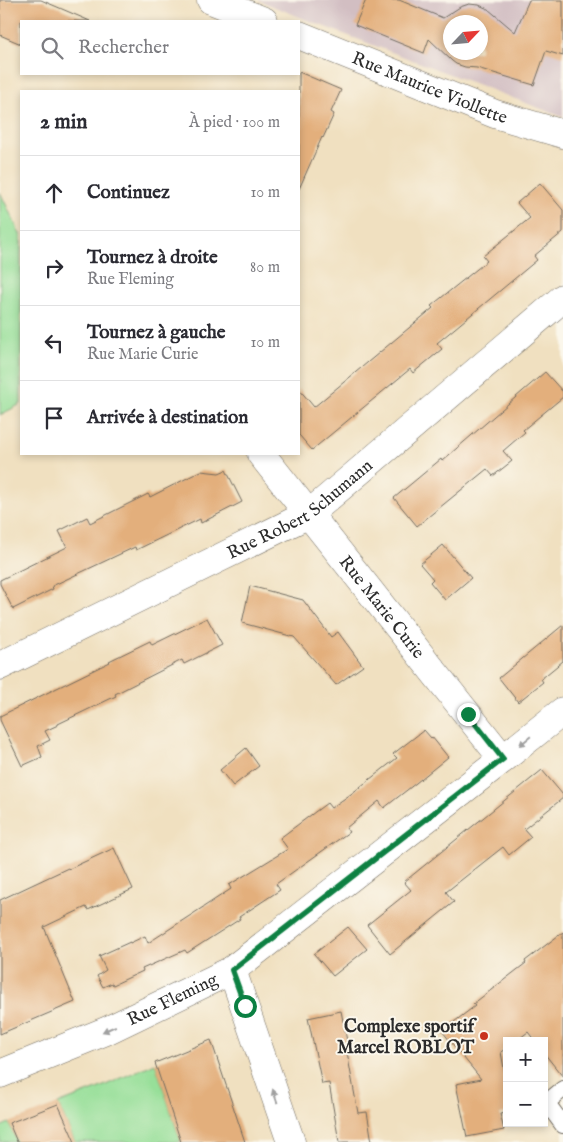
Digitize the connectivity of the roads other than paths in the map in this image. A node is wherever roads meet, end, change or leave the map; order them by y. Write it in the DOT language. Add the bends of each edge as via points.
graph roads {
  1 [pos="211,0"];
  2 [pos="261,20"];
  3 [pos="300,35"];
  4 [pos="563,134"];
  5 [pos="563,298"];
  6 [pos="262,455"];
  7 [pos="309,514"];
  8 [pos="0,666"];
  9 [pos="563,711"];
  10 [pos="503,759"];
  11 [pos="232,970"];
  12 [pos="0,1074"];
  13 [pos="563,1090"];
  14 [pos="548,1099"];
  15 [pos="548,1105"];
  16 [pos="563,1125"];
  17 [pos="291,1142"];
  1 -- 2 [label="street"];
  3 -- 4 [label="street, Rue Maurice Viollette" via="495,114"];
  5 -- 7 [label="street, Rue Robert Schumann"];
  6 -- 7 [label="street, Rue Marie Curie"];
  7 -- 8 [label="street, Rue Robert Schumann"];
  7 -- 10 [label="street, Rue Marie Curie"];
  9 -- 10 [label="street, Rue Fleming, one-way"];
  10 -- 11 [label="street, Rue Fleming"];
  11 -- 12 [label="street, Rue Fleming, one-way" via="106,1030"];
  17 -- 11 [label="street, one-way"];
  13 -- 14 [label="lane"];
  15 -- 16 [label="lane"];
}
